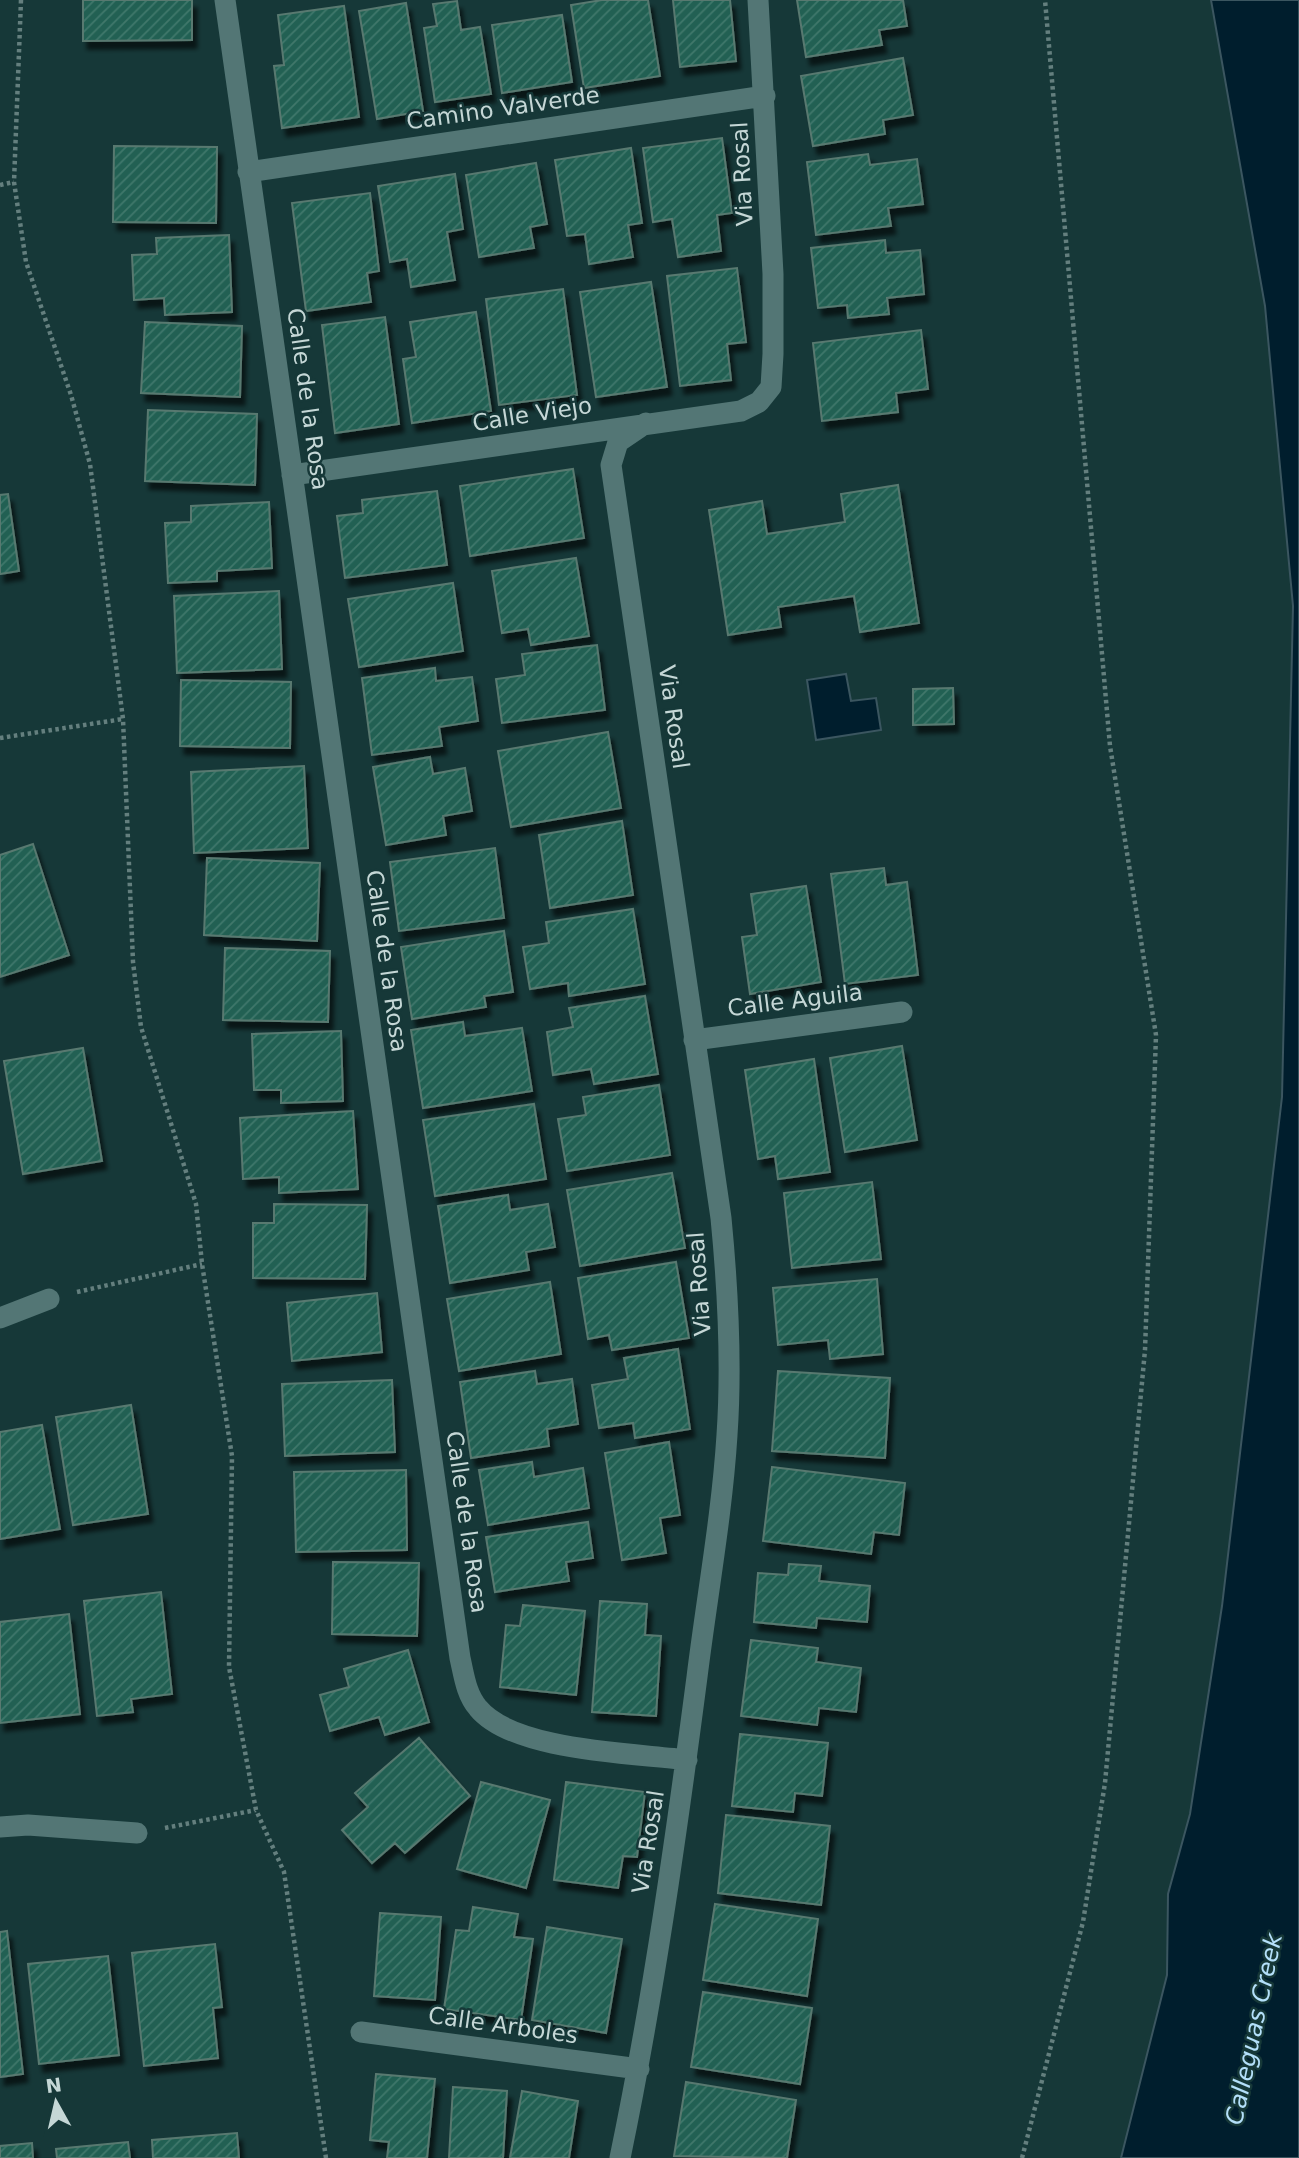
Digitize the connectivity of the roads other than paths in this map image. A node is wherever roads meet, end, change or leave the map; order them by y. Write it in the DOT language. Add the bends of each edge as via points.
graph roads {
  1 [pos="225,0"];
  2 [pos="758,0"];
  3 [pos="765,96"];
  4 [pos="248,172"];
  5 [pos="771,387"];
  6 [pos="646,423"];
  7 [pos="292,475"];
  8 [pos="902,1012"];
  9 [pos="694,1040"];
  10 [pos="49,1299"];
  11 [pos="0,1318"];
  12 [pos="687,1760"];
  13 [pos="0,1828"];
  14 [pos="137,1833"];
  15 [pos="360,2032"];
  16 [pos="639,2069"];
  17 [pos="620,2158"];
  1 -- 4 [label="street, Calle de la Rosa"];
  2 -- 3 [label="street, Via Rosal"];
  3 -- 4 [label="street, Camino Valverde"];
  3 -- 5 [label="street, Via Rosal" via="773,274"];
  4 -- 7 [label="street, Calle de la Rosa"];
  5 -- 6 [label="street, Calle Viejo" via="759,402 741,411"];
  6 -- 7 [label="street, Calle Viejo"];
  6 -- 9 [label="street, Via Rosal" via="618,442 611,465"];
  7 -- 12 [label="street, Calle de la Rosa" via="468,1691 478,1708 512,1732 542,1742"];
  8 -- 9 [label="street, Calle Aguila"];
  9 -- 12 [label="street, Via Rosal" via="721,1218 729,1381 727,1437"];
  10 -- 11 [label="street"];
  12 -- 16 [label="street, Via Rosal"];
  13 -- 14 [label="street" via="28,1825"];
  15 -- 16 [label="street, Calle Arboles"];
  16 -- 17 [label="street, Via Rosal"];
}
